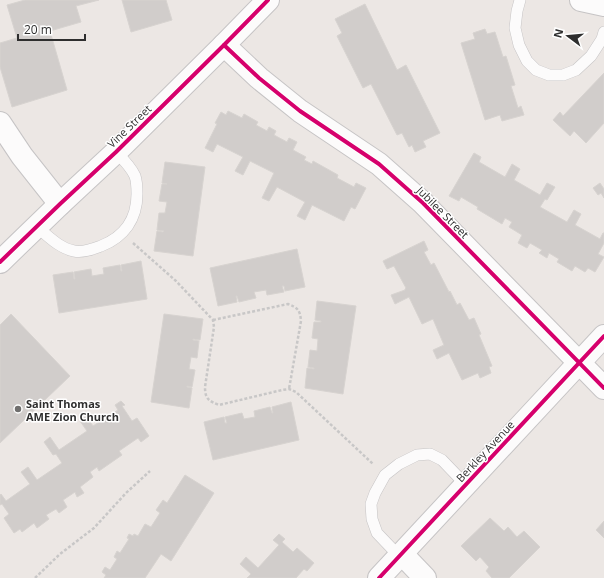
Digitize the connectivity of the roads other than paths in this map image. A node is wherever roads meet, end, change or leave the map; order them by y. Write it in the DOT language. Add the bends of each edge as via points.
graph roads {
  1 [pos="268,0"];
  2 [pos="520,0"];
  3 [pos="581,0"];
  4 [pos="604,5"];
  5 [pos="604,32"];
  6 [pos="224,45"];
  7 [pos="0,123"];
  8 [pos="116,152"];
  9 [pos="60,204"];
  10 [pos="36,226"];
  11 [pos="0,262"];
  12 [pos="604,336"];
  13 [pos="580,363"];
  14 [pos="604,388"];
  15 [pos="466,485"];
  16 [pos="400,555"];
  17 [pos="379,578"];
  18 [pos="425,578"];
  1 -- 6 [label="street, Vine Street"];
  2 -- 5 [label="lane" via="515,28 519,45 526,61 536,70 549,75 563,75 576,70 591,56"];
  3 -- 4 [label="street"];
  6 -- 8 [label="street, Vine Street"];
  6 -- 13 [label="street, Jubilee Street" via="258,78 300,111 379,164 417,198"];
  7 -- 9 [label="street"];
  8 -- 9 [label="street, Vine Street"];
  8 -- 10 [label="lane" via="135,176 137,187 137,205 133,219 122,233 98,248 76,252 61,247"];
  9 -- 10 [label="street, Vine Street"];
  10 -- 11 [label="street, Vine Street"];
  12 -- 13 [label="street, Berkley Avenue"];
  13 -- 14 [label="street, Jubilee Street"];
  13 -- 15 [label="street, Berkley Avenue"];
  15 -- 16 [label="street, Berkley Avenue"];
  15 -- 16 [label="lane" via="442,460 430,454 417,455 385,475 371,504 372,519 377,533"];
  16 -- 17 [label="street, Berkley Avenue"];
  16 -- 18 [label="street"];
}
